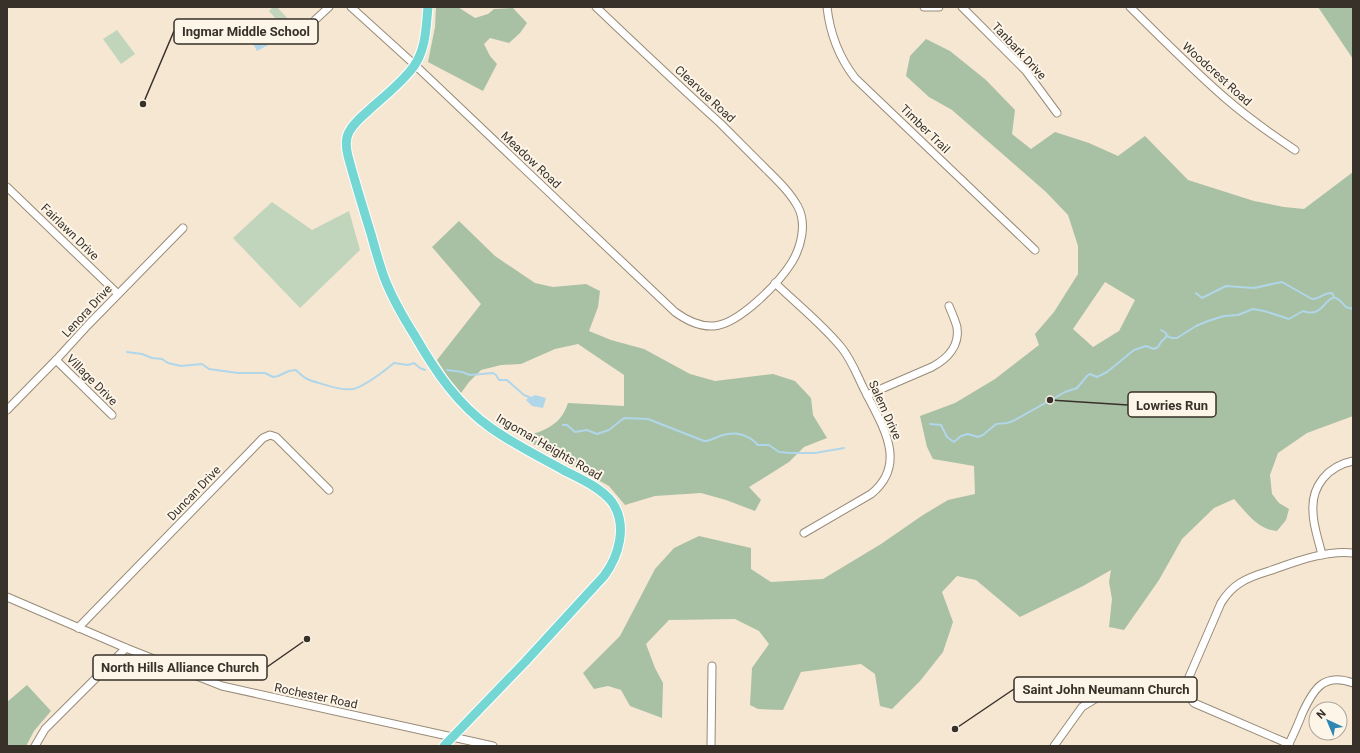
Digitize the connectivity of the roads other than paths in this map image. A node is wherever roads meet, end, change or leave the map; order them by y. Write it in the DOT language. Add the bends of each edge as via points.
graph roads {
  1 [pos="329,7"];
  2 [pos="351,7"];
  3 [pos="428,7"];
  4 [pos="596,7"];
  5 [pos="827,7"];
  6 [pos="924,7"];
  7 [pos="939,7"];
  8 [pos="962,7"];
  9 [pos="1130,7"];
  10 [pos="315,20"];
  11 [pos="415,65"];
  12 [pos="1057,113"];
  13 [pos="1295,150"];
  14 [pos="7,187"];
  15 [pos="183,228"];
  16 [pos="1035,250"];
  17 [pos="775,283"];
  18 [pos="118,294"];
  19 [pos="949,306"];
  20 [pos="699,325"];
  21 [pos="56,360"];
  22 [pos="867,395"];
  23 [pos="7,410"];
  24 [pos="112,415"];
  25 [pos="1353,461"];
  26 [pos="329,490"];
  27 [pos="804,533"];
  28 [pos="1353,553"];
  29 [pos="1322,555"];
  30 [pos="7,597"];
  31 [pos="78,628"];
  32 [pos="126,648"];
  33 [pos="712,666"];
  34 [pos="1353,683"];
  35 [pos="1107,690"];
  36 [pos="452,738"];
  37 [pos="1289,745"];
  38 [pos="35,746"];
  39 [pos="444,746"];
  40 [pos="493,746"];
  41 [pos="711,746"];
  42 [pos="1054,746"];
  1 -- 10 [label="street"];
  2 -- 11 [label="street, Meadow Road"];
  3 -- 11 [label="main road, Ingomar Heights Road" via="424,39"];
  4 -- 17 [label="street, Clearvue Road" via="739,141 784,188 799,209 803,223 801,238 793,261"];
  5 -- 16 [label="street, Timber Trail" via="834,42 855,78"];
  6 -- 7 [label="street"];
  8 -- 12 [label="street, Tanbark Drive" via="1026,71"];
  9 -- 13 [label="street, Woodcrest Road" via="1225,98"];
  11 -- 20 [label="street, Meadow Road" via="675,312"];
  11 -- 36 [label="main road, Ingomar Heights Road" via="360,118 349,132 346,146 389,289 426,356 457,398 499,434 601,491 615,508 620,529 618,551 604,576"];
  14 -- 18 [label="street, Fairlawn Drive"];
  15 -- 18 [label="street, Lenora Drive"];
  17 -- 20 [label="street, Clearvue Road" via="753,306 731,321 715,326"];
  17 -- 22 [label="street, Salem Drive" via="841,347"];
  18 -- 21 [label="street, Lenora Drive"];
  19 -- 22 [label="street" via="957,327 957,336 948,357 932,367"];
  21 -- 23 [label="street, Lenora Drive"];
  21 -- 24 [label="street, Village Drive"];
  22 -- 27 [label="street, Salem Drive" via="890,449 889,471 885,480 871,494"];
  25 -- 29 [label="street" via="1324,476 1316,491 1313,514"];
  26 -- 31 [label="street, Duncan Drive" via="276,437 270,435 263,438"];
  28 -- 29 [label="street"];
  29 -- 37 [label="street" via="1248,578 1232,589 1221,603 1186,684 1187,694 1194,704"];
  30 -- 31 [label="street, Rochester Road"];
  31 -- 32 [label="street, Rochester Road"];
  32 -- 36 [label="street, Rochester Road" via="232,689"];
  32 -- 38 [label="street" via="45,729"];
  33 -- 41 [label="street"];
  34 -- 37 [label="street" via="1335,679 1317,688 1306,704"];
  35 -- 42 [label="street" via="1082,707"];
  36 -- 39 [label="main road, Ingomar Heights Road"];
  36 -- 40 [label="street, Rochester Road"];
}
